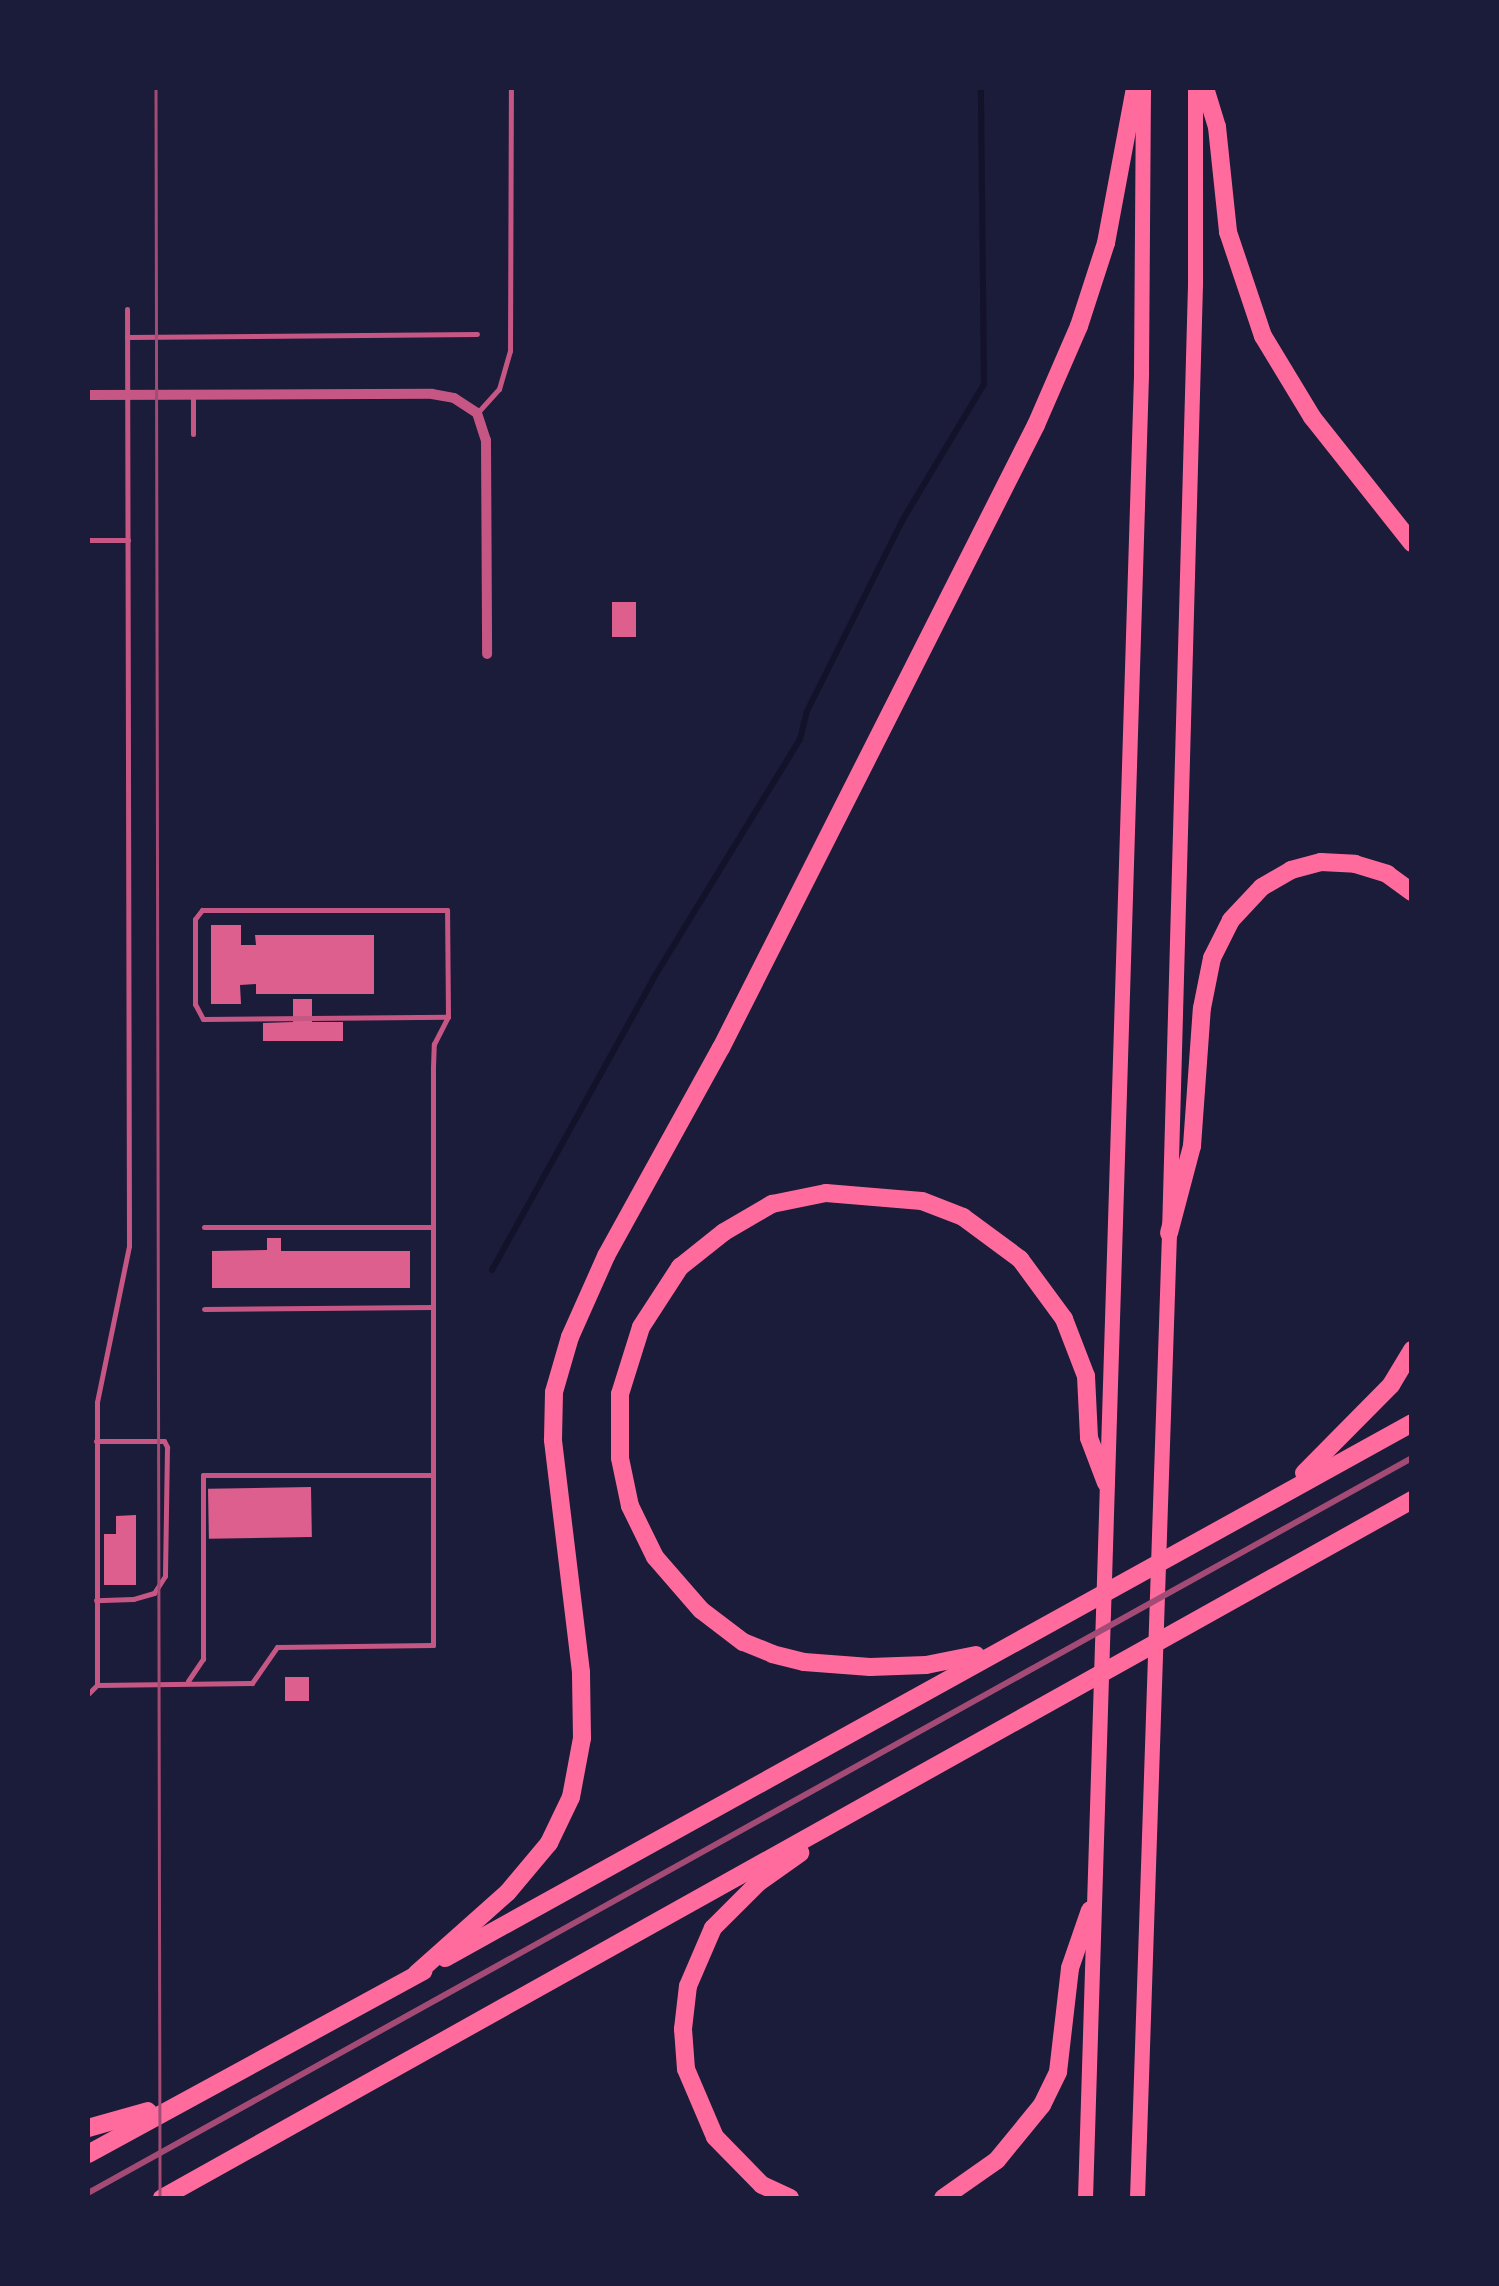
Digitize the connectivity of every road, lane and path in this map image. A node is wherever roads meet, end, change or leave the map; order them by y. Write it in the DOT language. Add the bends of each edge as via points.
graph roads {
  1 [pos="511,88"];
  2 [pos="1135,88"];
  3 [pos="1144,88"];
  4 [pos="1195,88"];
  5 [pos="1206,88"];
  6 [pos="127,308"];
  7 [pos="477,334"];
  8 [pos="128,337"];
  9 [pos="128,395"];
  10 [pos="193,395"];
  11 [pos="88,396"];
  12 [pos="476,414"];
  13 [pos="193,434"];
  14 [pos="88,540"];
  15 [pos="128,540"];
  16 [pos="1412,543"];
  17 [pos="487,654"];
  18 [pos="1412,892"];
  19 [pos="448,1018"];
  20 [pos="204,1227"];
  21 [pos="433,1227"];
  22 [pos="1169,1233"];
  23 [pos="432,1308"];
  24 [pos="204,1309"];
  25 [pos="1412,1350"];
  26 [pos="1412,1423"];
  27 [pos="96,1441"];
  28 [pos="433,1475"];
  29 [pos="1106,1483"];
  30 [pos="1294,1484"];
  31 [pos="1412,1500"];
  32 [pos="96,1600"];
  33 [pos="1010,1644"];
  34 [pos="186,1683"];
  35 [pos="96,1685"];
  36 [pos="88,1694"];
  37 [pos="912,1778"];
  38 [pos="1090,1910"];
  39 [pos="416,1974"];
  40 [pos="182,2101"];
  41 [pos="88,2128"];
  42 [pos="88,2154"];
  43 [pos="162,2198"];
  44 [pos="790,2198"];
  45 [pos="943,2198"];
  46 [pos="1085,2198"];
  47 [pos="1136,2198"];
  1 -- 12 [label="lane" via="510,351 500,390"];
  2 -- 39 [label="highway" via="1106,243 1036,425 570,1337 554,1392 554,1440 581,1672 582,1738 571,1797 549,1843 508,1892"];
  3 -- 29 [label="main road"];
  4 -- 22 [label="main road"];
  5 -- 16 [label="highway" via="1228,232 1263,336 1312,417"];
  6 -- 8 [label="lane"];
  7 -- 8 [label="lane"];
  8 -- 9 [label="lane"];
  9 -- 10 [label="street"];
  9 -- 11 [label="street"];
  9 -- 15 [label="lane"];
  10 -- 12 [label="street" via="432,394 454,398"];
  10 -- 13 [label="lane"];
  12 -- 17 [label="street" via="486,440"];
  14 -- 15 [label="lane"];
  15 -- 27 [label="lane" via="129,1246 97,1402"];
  18 -- 22 [label="highway" via="1388,874 1321,862 1262,887 1231,920 1209,975 1192,1146"];
  19 -- 19 [label="lane" via="447,910 202,910 195,918 196,1004 203,1019"];
  19 -- 21 [label="lane" via="434,1044"];
  20 -- 21 [label="lane"];
  21 -- 23 [label="lane"];
  22 -- 47 [label="main road"];
  23 -- 24 [label="lane"];
  23 -- 28 [label="lane"];
  25 -- 30 [label="highway" via="1391,1385"];
  26 -- 30 [label="highway"];
  27 -- 32 [label="lane"];
  27 -- 32 [label="lane" via="164,1441 167,1447 165,1576 154,1593"];
  28 -- 34 [label="lane" via="433,1645 277,1647 252,1683"];
  28 -- 34 [label="lane" via="203,1476 203,1659"];
  29 -- 33 [label="highway" via="1089,1438 1086,1376 1064,1319 997,1238 922,1201 826,1193 772,1204 680,1267 641,1327 620,1394 620,1458 630,1506 656,1557 700,1610 743,1642 838,1666 947,1662"];
  29 -- 38 [label="main road"];
  30 -- 33 [label="highway"];
  31 -- 37 [label="highway"];
  32 -- 35 [label="lane"];
  33 -- 39 [label="highway"];
  34 -- 35 [label="lane"];
  35 -- 36 [label="lane"];
  37 -- 43 [label="highway"];
  37 -- 44 [label="highway" via="731,1907 698,1954 688,1986 682,2030 698,2105 737,2163"];
  38 -- 45 [label="highway" via="1070,1968 1058,2072 1042,2105 997,2160"];
  38 -- 46 [label="main road"];
  39 -- 40 [label="highway"];
  40 -- 41 [label="highway"];
  40 -- 42 [label="highway"];
}
